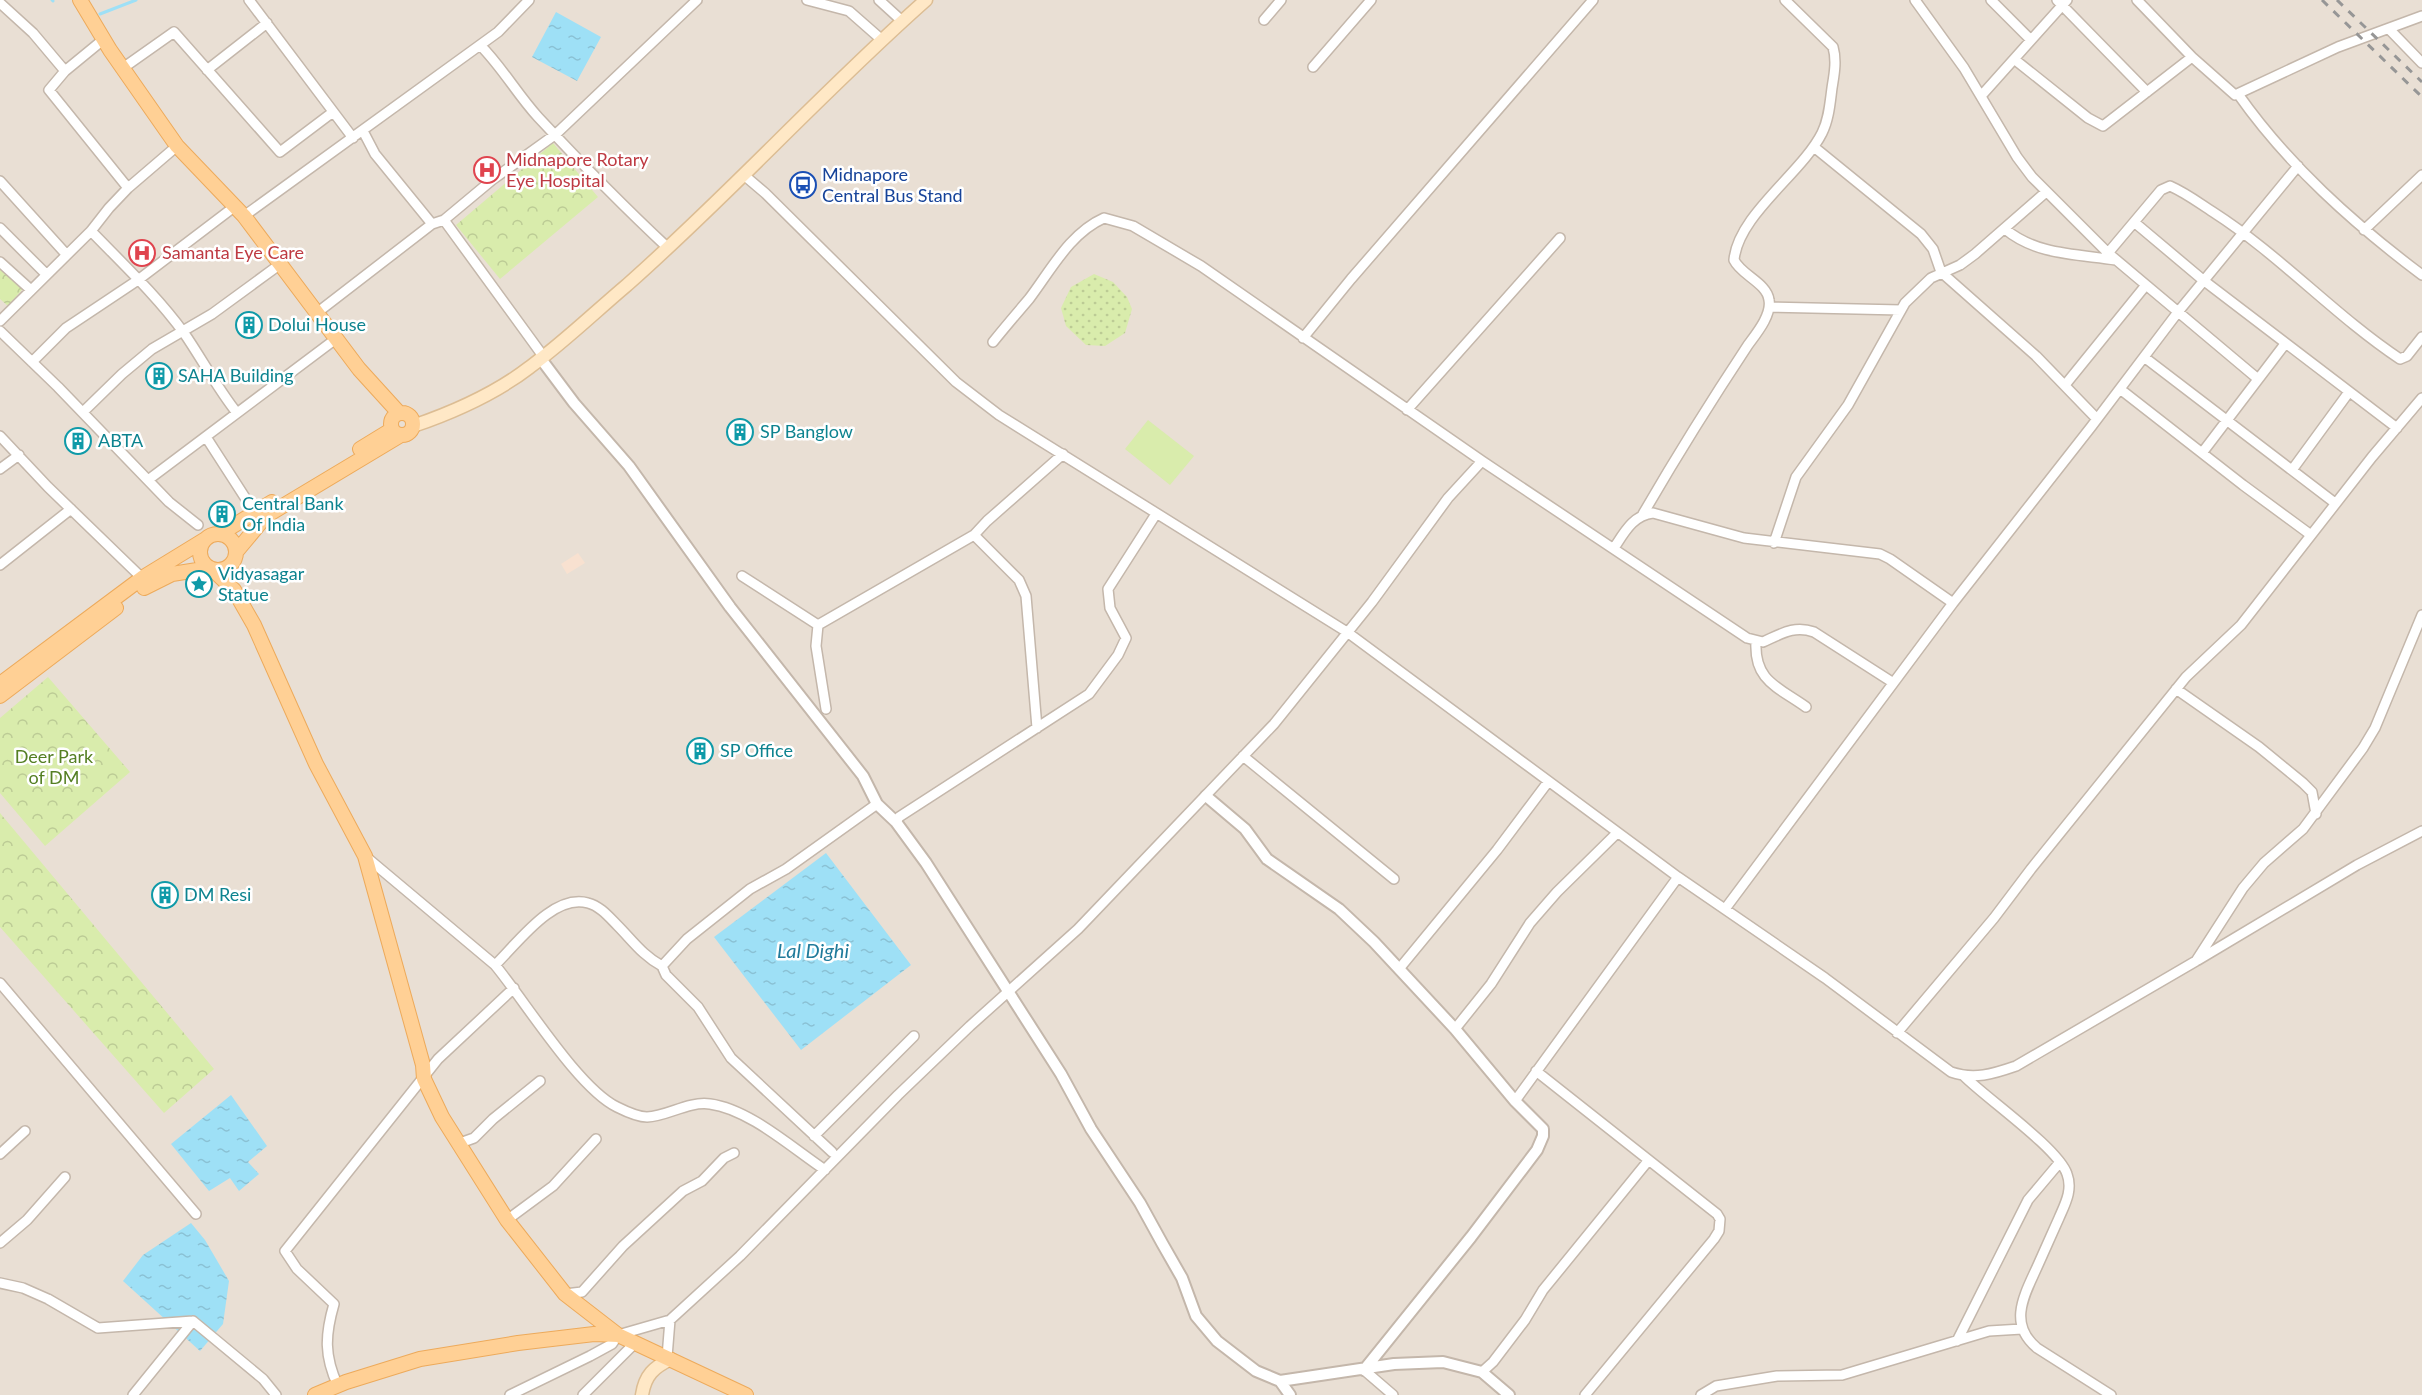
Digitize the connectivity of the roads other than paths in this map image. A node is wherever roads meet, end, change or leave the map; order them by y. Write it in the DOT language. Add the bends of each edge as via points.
graph roads {
  1 [pos="80,0"];
  2 [pos="249,0"];
  3 [pos="529,0"];
  4 [pos="697,0"];
  5 [pos="807,0"];
  6 [pos="879,0"];
  7 [pos="926,0"];
  8 [pos="1281,0"];
  9 [pos="1371,0"];
  10 [pos="1593,0"];
  11 [pos="1785,0"];
  12 [pos="1915,0"];
  13 [pos="1991,0"];
  14 [pos="2137,0"];
  15 [pos="2062,2"];
  16 [pos="0,3"];
  17 [pos="2422,16"];
  18 [pos="1264,20"];
  19 [pos="902,21"];
  20 [pos="267,23"];
  21 [pos="2389,29"];
  22 [pos="104,39"];
  23 [pos="2031,39"];
  24 [pos="882,40"];
  25 [pos="480,45"];
  26 [pos="2192,57"];
  27 [pos="2014,59"];
  28 [pos="2422,63"];
  29 [pos="1313,67"];
  30 [pos="123,68"];
  31 [pos="65,70"];
  32 [pos="207,70"];
  33 [pos="2147,92"];
  34 [pos="2238,94"];
  35 [pos="1981,96"];
  36 [pos="333,112"];
  37 [pos="363,131"];
  38 [pos="556,134"];
  39 [pos="353,138"];
  40 [pos="177,146"];
  41 [pos="1814,147"];
  42 [pos="2298,166"];
  43 [pos="2422,175"];
  44 [pos="745,176"];
  45 [pos="0,181"];
  46 [pos="128,188"];
  47 [pos="2046,192"];
  48 [pos="239,212"];
  49 [pos="444,220"];
  50 [pos="2134,222"];
  51 [pos="432,225"];
  52 [pos="0,228"];
  53 [pos="2005,229"];
  54 [pos="2364,230"];
  55 [pos="91,231"];
  56 [pos="2243,231"];
  57 [pos="1560,238"];
  58 [pos="668,248"];
  59 [pos="2108,253"];
  60 [pos="66,254"];
  61 [pos="2117,260"];
  62 [pos="0,262"];
  63 [pos="279,265"];
  64 [pos="1941,272"];
  65 [pos="46,274"];
  66 [pos="2422,275"];
  67 [pos="138,280"];
  68 [pos="2203,280"];
  69 [pos="2146,285"];
  70 [pos="31,290"];
  71 [pos="1769,307"];
  72 [pos="1901,310"];
  73 [pos="318,312"];
  74 [pos="2178,312"];
  75 [pos="0,321"];
  76 [pos="0,331"];
  77 [pos="183,332"];
  78 [pos="2422,337"];
  79 [pos="337,338"];
  80 [pos="1303,338"];
  81 [pos="993,342"];
  82 [pos="2285,344"];
  83 [pos="542,357"];
  84 [pos="2144,357"];
  85 [pos="32,362"];
  86 [pos="2258,380"];
  87 [pos="2065,385"];
  88 [pos="2120,389"];
  89 [pos="2349,392"];
  90 [pos="2422,398"];
  91 [pos="1407,410"];
  92 [pos="83,412"];
  93 [pos="237,413"];
  94 [pos="2097,419"];
  95 [pos="2226,420"];
  96 [pos="395,425"];
  97 [pos="413,426"];
  98 [pos="2397,428"];
  99 [pos="0,436"];
  100 [pos="206,437"];
  101 [pos="2202,453"];
  102 [pos="1063,454"];
  103 [pos="19,455"];
  104 [pos="1482,461"];
  105 [pos="0,469"];
  106 [pos="2292,470"];
  107 [pos="148,480"];
  108 [pos="2336,503"];
  109 [pos="71,509"];
  110 [pos="255,513"];
  111 [pos="1156,514"];
  112 [pos="1643,514"];
  113 [pos="198,525"];
  114 [pos="220,534"];
  115 [pos="974,535"];
  116 [pos="2310,535"];
  117 [pos="204,540"];
  118 [pos="1774,543"];
  119 [pos="1614,548"];
  120 [pos="235,556"];
  121 [pos="0,565"];
  122 [pos="211,568"];
  123 [pos="742,576"];
  124 [pos="142,578"];
  125 [pos="234,590"];
  126 [pos="1953,603"];
  127 [pos="2422,615"];
  128 [pos="818,625"];
  129 [pos="1347,632"];
  130 [pos="1756,642"];
  131 [pos="1892,682"];
  132 [pos="0,684"];
  133 [pos="2176,689"];
  134 [pos="0,696"];
  135 [pos="1806,707"];
  136 [pos="826,709"];
  137 [pos="1036,728"];
  138 [pos="1243,756"];
  139 [pos="1548,782"];
  140 [pos="1206,796"];
  141 [pos="878,804"];
  142 [pos="2316,814"];
  143 [pos="896,822"];
  144 [pos="2422,831"];
  145 [pos="1617,833"];
  146 [pos="365,856"];
  147 [pos="1678,877"];
  148 [pos="1394,879"];
  149 [pos="1725,909"];
  150 [pos="2196,961"];
  151 [pos="495,965"];
  152 [pos="662,966"];
  153 [pos="1400,969"];
  154 [pos="0,983"];
  155 [pos="514,988"];
  156 [pos="1009,991"];
  157 [pos="1455,1029"];
  158 [pos="1897,1033"];
  159 [pos="914,1036"];
  160 [pos="1536,1071"];
  161 [pos="1964,1076"];
  162 [pos="424,1079"];
  163 [pos="540,1081"];
  164 [pos="1515,1101"];
  165 [pos="25,1131"];
  166 [pos="814,1136"];
  167 [pos="596,1139"];
  168 [pos="460,1143"];
  169 [pos="832,1152"];
  170 [pos="734,1153"];
  171 [pos="0,1154"];
  172 [pos="1648,1161"];
  173 [pos="2060,1162"];
  174 [pos="825,1170"];
  175 [pos="65,1177"];
  176 [pos="196,1214"];
  177 [pos="507,1220"];
  178 [pos="0,1244"];
  179 [pos="0,1283"];
  180 [pos="565,1294"];
  181 [pos="670,1320"];
  182 [pos="193,1321"];
  183 [pos="2022,1329"];
  184 [pos="618,1335"];
  185 [pos="1957,1341"];
  186 [pos="636,1342"];
  187 [pos="669,1358"];
  188 [pos="1364,1370"];
  189 [pos="1482,1372"];
  190 [pos="1280,1381"];
  191 [pos="338,1386"];
  192 [pos="516,1394"];
  193 [pos="133,1395"];
  194 [pos="276,1395"];
  195 [pos="315,1395"];
  196 [pos="583,1395"];
  197 [pos="642,1395"];
  198 [pos="746,1395"];
  199 [pos="1290,1395"];
  200 [pos="1393,1395"];
  201 [pos="1509,1395"];
  202 [pos="1585,1395"];
  203 [pos="1701,1395"];
  204 [pos="2111,1395"];
  1 -- 22 [label="main road"];
  2 -- 20 [label="street"];
  3 -- 25 [label="street"];
  4 -- 38 [label="street"];
  5 -- 24 [label="street" via="849,11"];
  6 -- 19 [label="street"];
  7 -- 19 [label="main road"];
  8 -- 18 [label="street"];
  9 -- 29 [label="street"];
  10 -- 80 [label="street"];
  11 -- 41 [label="street" via="1827,39 1835,56 1827,122"];
  12 -- 35 [label="street"];
  13 -- 23 [label="street"];
  14 -- 26 [label="street"];
  15 -- 23 [label="street"];
  15 -- 33 [label="street"];
  16 -- 31 [label="street"];
  17 -- 21 [label="street"];
  19 -- 24 [label="main road"];
  20 -- 32 [label="street"];
  20 -- 36 [label="street"];
  21 -- 28 [label="street"];
  21 -- 34 [label="street" via="2338,47"];
  22 -- 30 [label="main road"];
  22 -- 31 [label="street"];
  23 -- 27 [label="street"];
  24 -- 44 [label="main road"];
  25 -- 37 [label="street"];
  25 -- 38 [label="street"];
  26 -- 33 [label="street"];
  26 -- 34 [label="street"];
  27 -- 33 [label="street" via="2103,126"];
  27 -- 35 [label="street"];
  30 -- 32 [label="street" via="174,32"];
  30 -- 40 [label="main road"];
  31 -- 46 [label="street" via="49,90"];
  32 -- 36 [label="street" via="280,152"];
  34 -- 42 [label="street"];
  35 -- 47 [label="street" via="2017,157"];
  36 -- 39 [label="street"];
  37 -- 39 [label="street"];
  37 -- 51 [label="street" via="375,154"];
  38 -- 49 [label="street"];
  38 -- 58 [label="street" via="609,193"];
  39 -- 48 [label="street"];
  40 -- 46 [label="street"];
  40 -- 48 [label="main road"];
  41 -- 64 [label="street" via="1921,234 1933,249"];
  41 -- 71 [label="street" via="1758,213 1734,252 1737,267 1766,292"];
  42 -- 54 [label="street"];
  42 -- 56 [label="street"];
  43 -- 54 [label="street"];
  44 -- 58 [label="main road"];
  44 -- 102 [label="street" via="956,382 999,415"];
  45 -- 60 [label="street"];
  46 -- 55 [label="street"];
  47 -- 53 [label="street"];
  47 -- 59 [label="street"];
  48 -- 63 [label="main road"];
  48 -- 67 [label="street"];
  49 -- 51 [label="street"];
  49 -- 83 [label="street"];
  50 -- 56 [label="street" via="2161,190 2170,186"];
  50 -- 59 [label="street"];
  50 -- 68 [label="street"];
  51 -- 73 [label="street"];
  52 -- 65 [label="street"];
  53 -- 61 [label="street" via="2037,248"];
  53 -- 64 [label="street" via="1960,265"];
  54 -- 66 [label="street"];
  55 -- 60 [label="street"];
  55 -- 67 [label="street"];
  56 -- 68 [label="street"];
  56 -- 78 [label="street" via="2400,358 2405,358"];
  57 -- 91 [label="street"];
  58 -- 83 [label="main road"];
  59 -- 61 [label="street"];
  60 -- 65 [label="street"];
  61 -- 69 [label="street"];
  62 -- 70 [label="street"];
  63 -- 73 [label="main road"];
  63 -- 77 [label="street"];
  64 -- 72 [label="street" via="1914,293"];
  64 -- 87 [label="street"];
  65 -- 70 [label="street"];
  67 -- 77 [label="street"];
  67 -- 85 [label="street" via="66,328"];
  68 -- 74 [label="street"];
  68 -- 82 [label="street"];
  69 -- 74 [label="street"];
  69 -- 87 [label="street"];
  70 -- 75 [label="street"];
  71 -- 72 [label="street"];
  71 -- 112 [label="street"];
  72 -- 118 [label="street" via="1848,405 1796,477"];
  73 -- 79 [label="main road"];
  74 -- 84 [label="street"];
  74 -- 86 [label="street"];
  76 -- 85 [label="street"];
  77 -- 92 [label="street" via="153,349"];
  77 -- 93 [label="street"];
  79 -- 93 [label="street"];
  79 -- 96 [label="main road" via="372,385"];
  80 -- 81 [label="street" via="1201,266 1133,226 1104,218 1089,225 1062,253"];
  80 -- 91 [label="street"];
  82 -- 86 [label="street"];
  82 -- 89 [label="street"];
  83 -- 97 [label="main road" via="496,390"];
  83 -- 141 [label="street" via="863,776"];
  84 -- 88 [label="street"];
  84 -- 95 [label="street"];
  85 -- 92 [label="street"];
  86 -- 95 [label="street"];
  87 -- 94 [label="street"];
  88 -- 94 [label="street"];
  88 -- 101 [label="street"];
  89 -- 98 [label="street"];
  89 -- 106 [label="street"];
  90 -- 98 [label="street"];
  91 -- 104 [label="street"];
  92 -- 107 [label="street"];
  93 -- 100 [label="street"];
  94 -- 126 [label="street"];
  95 -- 101 [label="street"];
  95 -- 106 [label="street"];
  96 -- 97 [label="main road" via="411,431"];
  96 -- 97 [label="main road" via="409,415"];
  96 -- 110 [label="main road"];
  96 -- 120 [label="main road" via="266,516"];
  98 -- 108 [label="street"];
  99 -- 103 [label="street"];
  100 -- 107 [label="street"];
  100 -- 110 [label="street"];
  101 -- 116 [label="street"];
  102 -- 111 [label="street"];
  102 -- 115 [label="street"];
  103 -- 105 [label="street"];
  103 -- 109 [label="street"];
  104 -- 119 [label="street"];
  104 -- 129 [label="street" via="1448,498"];
  106 -- 108 [label="street"];
  107 -- 113 [label="street"];
  108 -- 116 [label="street"];
  109 -- 121 [label="street"];
  109 -- 124 [label="street"];
  110 -- 114 [label="main road"];
  111 -- 129 [label="street"];
  111 -- 137 [label="street" via="1108,589 1110,608 1126,638 1118,655 1089,694"];
  112 -- 118 [label="street" via="1664,515"];
  112 -- 119 [label="street"];
  114 -- 117 [label="main road"];
  114 -- 120 [label="main road" via="232,540"];
  115 -- 128 [label="street"];
  115 -- 137 [label="street" via="1019,580 1026,596"];
  116 -- 133 [label="street" via="2241,625 2195,666"];
  117 -- 122 [label="main road" via="201,556"];
  117 -- 124 [label="main road"];
  118 -- 126 [label="street" via="1880,554"];
  119 -- 130 [label="street"];
  120 -- 122 [label="main road" via="228,567"];
  120 -- 125 [label="main road"];
  122 -- 125 [label="main road"];
  122 -- 134 [label="main road" via="155,580"];
  123 -- 128 [label="street"];
  124 -- 132 [label="main road"];
  125 -- 146 [label="main road" via="316,764"];
  126 -- 131 [label="street"];
  127 -- 142 [label="street" via="2375,728"];
  128 -- 136 [label="street" via="816,646"];
  129 -- 138 [label="street" via="1274,724"];
  129 -- 139 [label="street"];
  130 -- 131 [label="street" via="1797,628 1805,629"];
  130 -- 135 [label="street" via="1755,655 1761,673"];
  131 -- 149 [label="street"];
  133 -- 142 [label="street" via="2303,783 2312,792"];
  133 -- 158 [label="street"];
  137 -- 143 [label="street"];
  138 -- 140 [label="street"];
  138 -- 148 [label="street"];
  139 -- 145 [label="street"];
  139 -- 153 [label="street"];
  140 -- 153 [label="street" via="1245,829 1267,859 1339,909"];
  140 -- 156 [label="street" via="1078,929"];
  141 -- 143 [label="street"];
  141 -- 152 [label="street" via="786,869 750,889 687,939"];
  142 -- 150 [label="street" via="2243,888"];
  143 -- 156 [label="street"];
  144 -- 150 [label="street"];
  145 -- 147 [label="street"];
  145 -- 157 [label="street" via="1530,923 1491,984"];
  146 -- 151 [label="street"];
  146 -- 162 [label="main road"];
  147 -- 149 [label="street"];
  147 -- 160 [label="street"];
  149 -- 158 [label="street"];
  150 -- 161 [label="street" via="2016,1066 1976,1077"];
  151 -- 152 [label="street" via="525,932 551,912 570,902 587,902 599,908 648,958"];
  151 -- 155 [label="street"];
  152 -- 166 [label="street" via="698,1007 731,1058"];
  153 -- 157 [label="street"];
  154 -- 176 [label="street"];
  155 -- 162 [label="street" via="438,1059"];
  155 -- 174 [label="street" via="572,1065 614,1106 647,1117 708,1103 729,1108"];
  156 -- 174 [label="street"];
  156 -- 190 [label="street" via="1140,1203 1182,1278 1196,1316 1224,1347 1256,1371"];
  157 -- 164 [label="street"];
  158 -- 161 [label="street" via="1951,1072"];
  159 -- 166 [label="street"];
  160 -- 164 [label="street"];
  160 -- 172 [label="street"];
  161 -- 173 [label="street"];
  162 -- 168 [label="main road" via="442,1118"];
  162 -- 191 [label="street" via="285,1251 297,1269 334,1304 327,1347 328,1365"];
  163 -- 168 [label="street" via="474,1138"];
  164 -- 188 [label="street" via="1543,1129 1537,1150"];
  165 -- 171 [label="street"];
  166 -- 169 [label="street"];
  167 -- 177 [label="street" via="553,1186"];
  168 -- 177 [label="main road"];
  170 -- 180 [label="street" via="702,1181 683,1191 623,1246 582,1292"];
  172 -- 189 [label="street"];
  172 -- 202 [label="street" via="1717,1214 1719,1231"];
  173 -- 183 [label="street" via="2067,1172 2069,1191 2024,1295"];
  173 -- 185 [label="street" via="2028,1200"];
  174 -- 181 [label="street"];
  175 -- 178 [label="street"];
  177 -- 180 [label="main road"];
  179 -- 182 [label="street" via="48,1299 99,1329"];
  180 -- 184 [label="main road"];
  181 -- 184 [label="street"];
  181 -- 187 [label="street"];
  182 -- 193 [label="street"];
  182 -- 194 [label="street" via="263,1379"];
  183 -- 185 [label="street" via="1989,1331"];
  183 -- 204 [label="street" via="2037,1348"];
  184 -- 186 [label="main road"];
  184 -- 191 [label="main road" via="594,1334 431,1357"];
  184 -- 192 [label="street" via="612,1344"];
  185 -- 203 [label="street" via="1842,1375 1777,1376 1716,1386"];
  186 -- 187 [label="main road"];
  186 -- 196 [label="street"];
  187 -- 197 [label="main road" via="652,1370"];
  187 -- 198 [label="main road"];
  188 -- 189 [label="street" via="1443,1362"];
  188 -- 190 [label="street"];
  188 -- 200 [label="street"];
  189 -- 201 [label="street"];
  190 -- 199 [label="street"];
  191 -- 195 [label="main road"];
}
